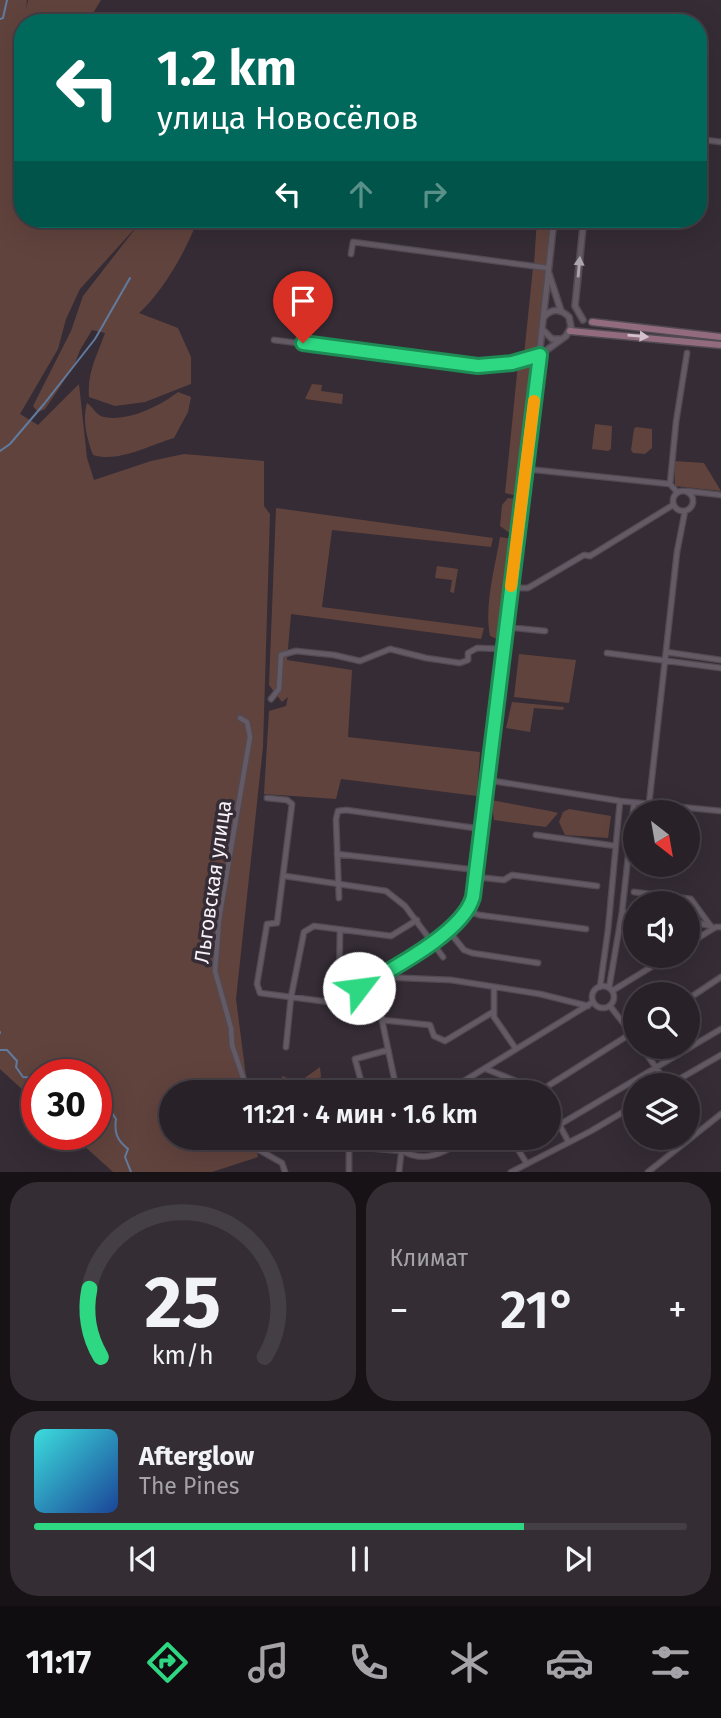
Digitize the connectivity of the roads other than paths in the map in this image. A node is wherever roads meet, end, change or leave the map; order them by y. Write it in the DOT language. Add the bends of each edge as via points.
graph roads {
  1 [pos="553,228"];
  2 [pos="583,228"];
  3 [pos="352,254"];
  4 [pos="548,268"];
  5 [pos="575,306"];
  6 [pos="561,311"];
  7 [pos="569,316"];
  8 [pos="544,317"];
  9 [pos="583,320"];
  10 [pos="592,322"];
  11 [pos="543,330"];
  12 [pos="570,331"];
  13 [pos="721,337"];
  14 [pos="560,339"];
  15 [pos="274,340"];
  16 [pos="721,345"];
  17 [pos="687,353"];
  18 [pos="540,355"];
  19 [pos="532,421"];
  20 [pos="526,468"];
  21 [pos="670,484"];
  22 [pos="687,491"];
  23 [pos="677,492"];
  24 [pos="721,495"];
  25 [pos="673,505"];
  26 [pos="685,511"];
  27 [pos="511,588"];
  28 [pos="505,627"];
  29 [pos="545,631"];
  30 [pos="503,649"];
  31 [pos="666,652"];
  32 [pos="607,653"];
  33 [pos="665,660"];
  34 [pos="721,660"];
  35 [pos="721,668"];
  36 [pos="271,699"];
  37 [pos="240,718"];
  38 [pos="487,780"];
  39 [pos="267,798"];
  40 [pos="649,800"];
  41 [pos="620,801"];
  42 [pos="623,801"];
  43 [pos="700,809"];
  44 [pos="721,811"];
  45 [pos="482,829"];
  46 [pos="536,835"];
  47 [pos="616,846"];
  48 [pos="337,854"];
  49 [pos="476,874"];
  50 [pos="285,876"];
  51 [pos="625,877"];
  52 [pos="338,883"];
  53 [pos="597,886"];
  54 [pos="339,898"];
  55 [pos="700,909"];
  56 [pos="468,911"];
  57 [pos="622,912"];
  58 [pos="417,920"];
  59 [pos="715,926"];
  60 [pos="586,929"];
  61 [pos="340,930"];
  62 [pos="447,930"];
  63 [pos="700,936"];
  64 [pos="433,941"];
  65 [pos="443,957"];
  66 [pos="538,963"];
  67 [pos="647,968"];
  68 [pos="379,976"];
  69 [pos="721,977"];
  70 [pos="494,987"];
  71 [pos="600,987"];
  72 [pos="610,989"];
  73 [pos="700,991"];
  74 [pos="291,997"];
  75 [pos="339,1000"];
  76 [pos="593,1002"];
  77 [pos="588,1006"];
  78 [pos="610,1006"];
  79 [pos="493,1012"];
  80 [pos="382,1020"];
  81 [pos="623,1021"];
  82 [pos="721,1029"];
  83 [pos="623,1041"];
  84 [pos="286,1047"];
  85 [pos="516,1049"];
  86 [pos="387,1050"];
  87 [pos="721,1055"];
  88 [pos="651,1059"];
  89 [pos="656,1066"];
  90 [pos="486,1069"];
  91 [pos="661,1073"];
  92 [pos="690,1073"];
  93 [pos="244,1080"];
  94 [pos="361,1080"];
  95 [pos="394,1080"];
  96 [pos="467,1080"];
  97 [pos="514,1080"];
  98 [pos="559,1080"];
  99 [pos="623,1112"];
  100 [pos="721,1114"];
  101 [pos="561,1124"];
  102 [pos="561,1129"];
  103 [pos="568,1141"];
  104 [pos="259,1150"];
  105 [pos="349,1150"];
  106 [pos="403,1150"];
  107 [pos="447,1150"];
  108 [pos="518,1150"];
  109 [pos="527,1164"];
  110 [pos="285,1172"];
  111 [pos="349,1172"];
  112 [pos="399,1172"];
  113 [pos="511,1172"];
  114 [pos="648,1172"];
  1 -- 4 [label="street"];
  5 -- 2 [label="street, one-way"];
  3 -- 4 [label="street" via="353,242"];
  4 -- 6 [label="street"];
  4 -- 8 [label="street"];
  5 -- 7 [label="street"];
  5 -- 9 [label="street"];
  6 -- 7 [label="street"];
  6 -- 8 [label="street"];
  7 -- 9 [label="street"];
  7 -- 12 [label="street"];
  8 -- 11 [label="street"];
  9 -- 10 [label="street"];
  10 -- 13 [label="main road"];
  11 -- 14 [label="street" via="552,339"];
  11 -- 18 [label="street"];
  12 -- 14 [label="street"];
  12 -- 16 [label="main road, one-way"];
  14 -- 18 [label="street"];
  15 -- 18 [label="street" via="478,366"];
  17 -- 21 [label="street"];
  18 -- 19 [label="street"];
  19 -- 20 [label="street"];
  20 -- 21 [label="street"];
  20 -- 27 [label="street"];
  21 -- 23 [label="street"];
  22 -- 23 [label="street"];
  22 -- 24 [label="street"];
  22 -- 26 [label="street" via="693,502"];
  23 -- 25 [label="street"];
  25 -- 26 [label="street"];
  25 -- 27 [label="street" via="531,587"];
  26 -- 31 [label="street"];
  27 -- 28 [label="street"];
  28 -- 29 [label="street"];
  28 -- 30 [label="street"];
  30 -- 36 [label="street" via="477,648 460,663 390,649 360,662 296,651 281,655 279,689"];
  30 -- 38 [label="street"];
  31 -- 33 [label="street"];
  31 -- 34 [label="street"];
  32 -- 33 [label="street"];
  33 -- 35 [label="street"];
  33 -- 40 [label="street"];
  37 -- 93 [label="street, Льговская улица" via="247,722 250,737 219,919 215,971"];
  38 -- 41 [label="street"];
  38 -- 45 [label="street"];
  39 -- 50 [label="street" via="292,804"];
  41 -- 42 [label="street"];
  41 -- 47 [label="street"];
  43 -- 44 [label="street"];
  45 -- 48 [label="street" via="338,811"];
  45 -- 49 [label="street"];
  46 -- 47 [label="street"];
  47 -- 71 [label="street"];
  48 -- 49 [label="street"];
  48 -- 52 [label="street"];
  49 -- 53 [label="street"];
  49 -- 56 [label="street"];
  50 -- 52 [label="street"];
  50 -- 74 [label="street" via="277,923 267,924 257,984 260,993"];
  51 -- 57 [label="street"];
  52 -- 54 [label="street"];
  52 -- 58 [label="street" via="386,891"];
  55 -- 59 [label="street"];
  56 -- 60 [label="street"];
  56 -- 62 [label="street"];
  57 -- 72 [label="street"];
  58 -- 61 [label="street" via="391,936"];
  58 -- 64 [label="street"];
  59 -- 63 [label="street"];
  61 -- 74 [label="street" via="314,926 304,932"];
  61 -- 75 [label="street"];
  62 -- 64 [label="street"];
  62 -- 66 [label="street" via="472,953"];
  64 -- 65 [label="street"];
  64 -- 68 [label="street"];
  67 -- 72 [label="street"];
  68 -- 70 [label="street"];
  68 -- 75 [label="street"];
  68 -- 80 [label="street"];
  69 -- 73 [label="street"];
  70 -- 77 [label="street"];
  70 -- 79 [label="street"];
  71 -- 72 [label="street"];
  71 -- 76 [label="street" via="592,995"];
  72 -- 78 [label="street" via="614,1000"];
  74 -- 75 [label="street"];
  74 -- 84 [label="street"];
  76 -- 77 [label="street"];
  76 -- 78 [label="street" via="601,1008"];
  77 -- 85 [label="street"];
  78 -- 81 [label="street"];
  79 -- 80 [label="street" via="446,1041 435,1037 430,1026"];
  79 -- 85 [label="street"];
  80 -- 86 [label="street"];
  82 -- 89 [label="street"];
  83 -- 98 [label="street"];
  85 -- 90 [label="street"];
  86 -- 94 [label="street" via="355,1059"];
  86 -- 95 [label="street"];
  87 -- 92 [label="street"];
  88 -- 89 [label="street"];
  89 -- 91 [label="street"];
  89 -- 101 [label="street"];
  90 -- 96 [label="street"];
  90 -- 97 [label="street"];
  99 -- 103 [label="street"];
  100 -- 114 [label="street"];
  102 -- 103 [label="street"];
  103 -- 109 [label="street"];
  104 -- 110 [label="street" via="282,1163"];
  105 -- 111 [label="street"];
  106 -- 107 [label="street" via="435,1157"];
  106 -- 112 [label="street"];
  108 -- 109 [label="street"];
  109 -- 113 [label="street"];
}
